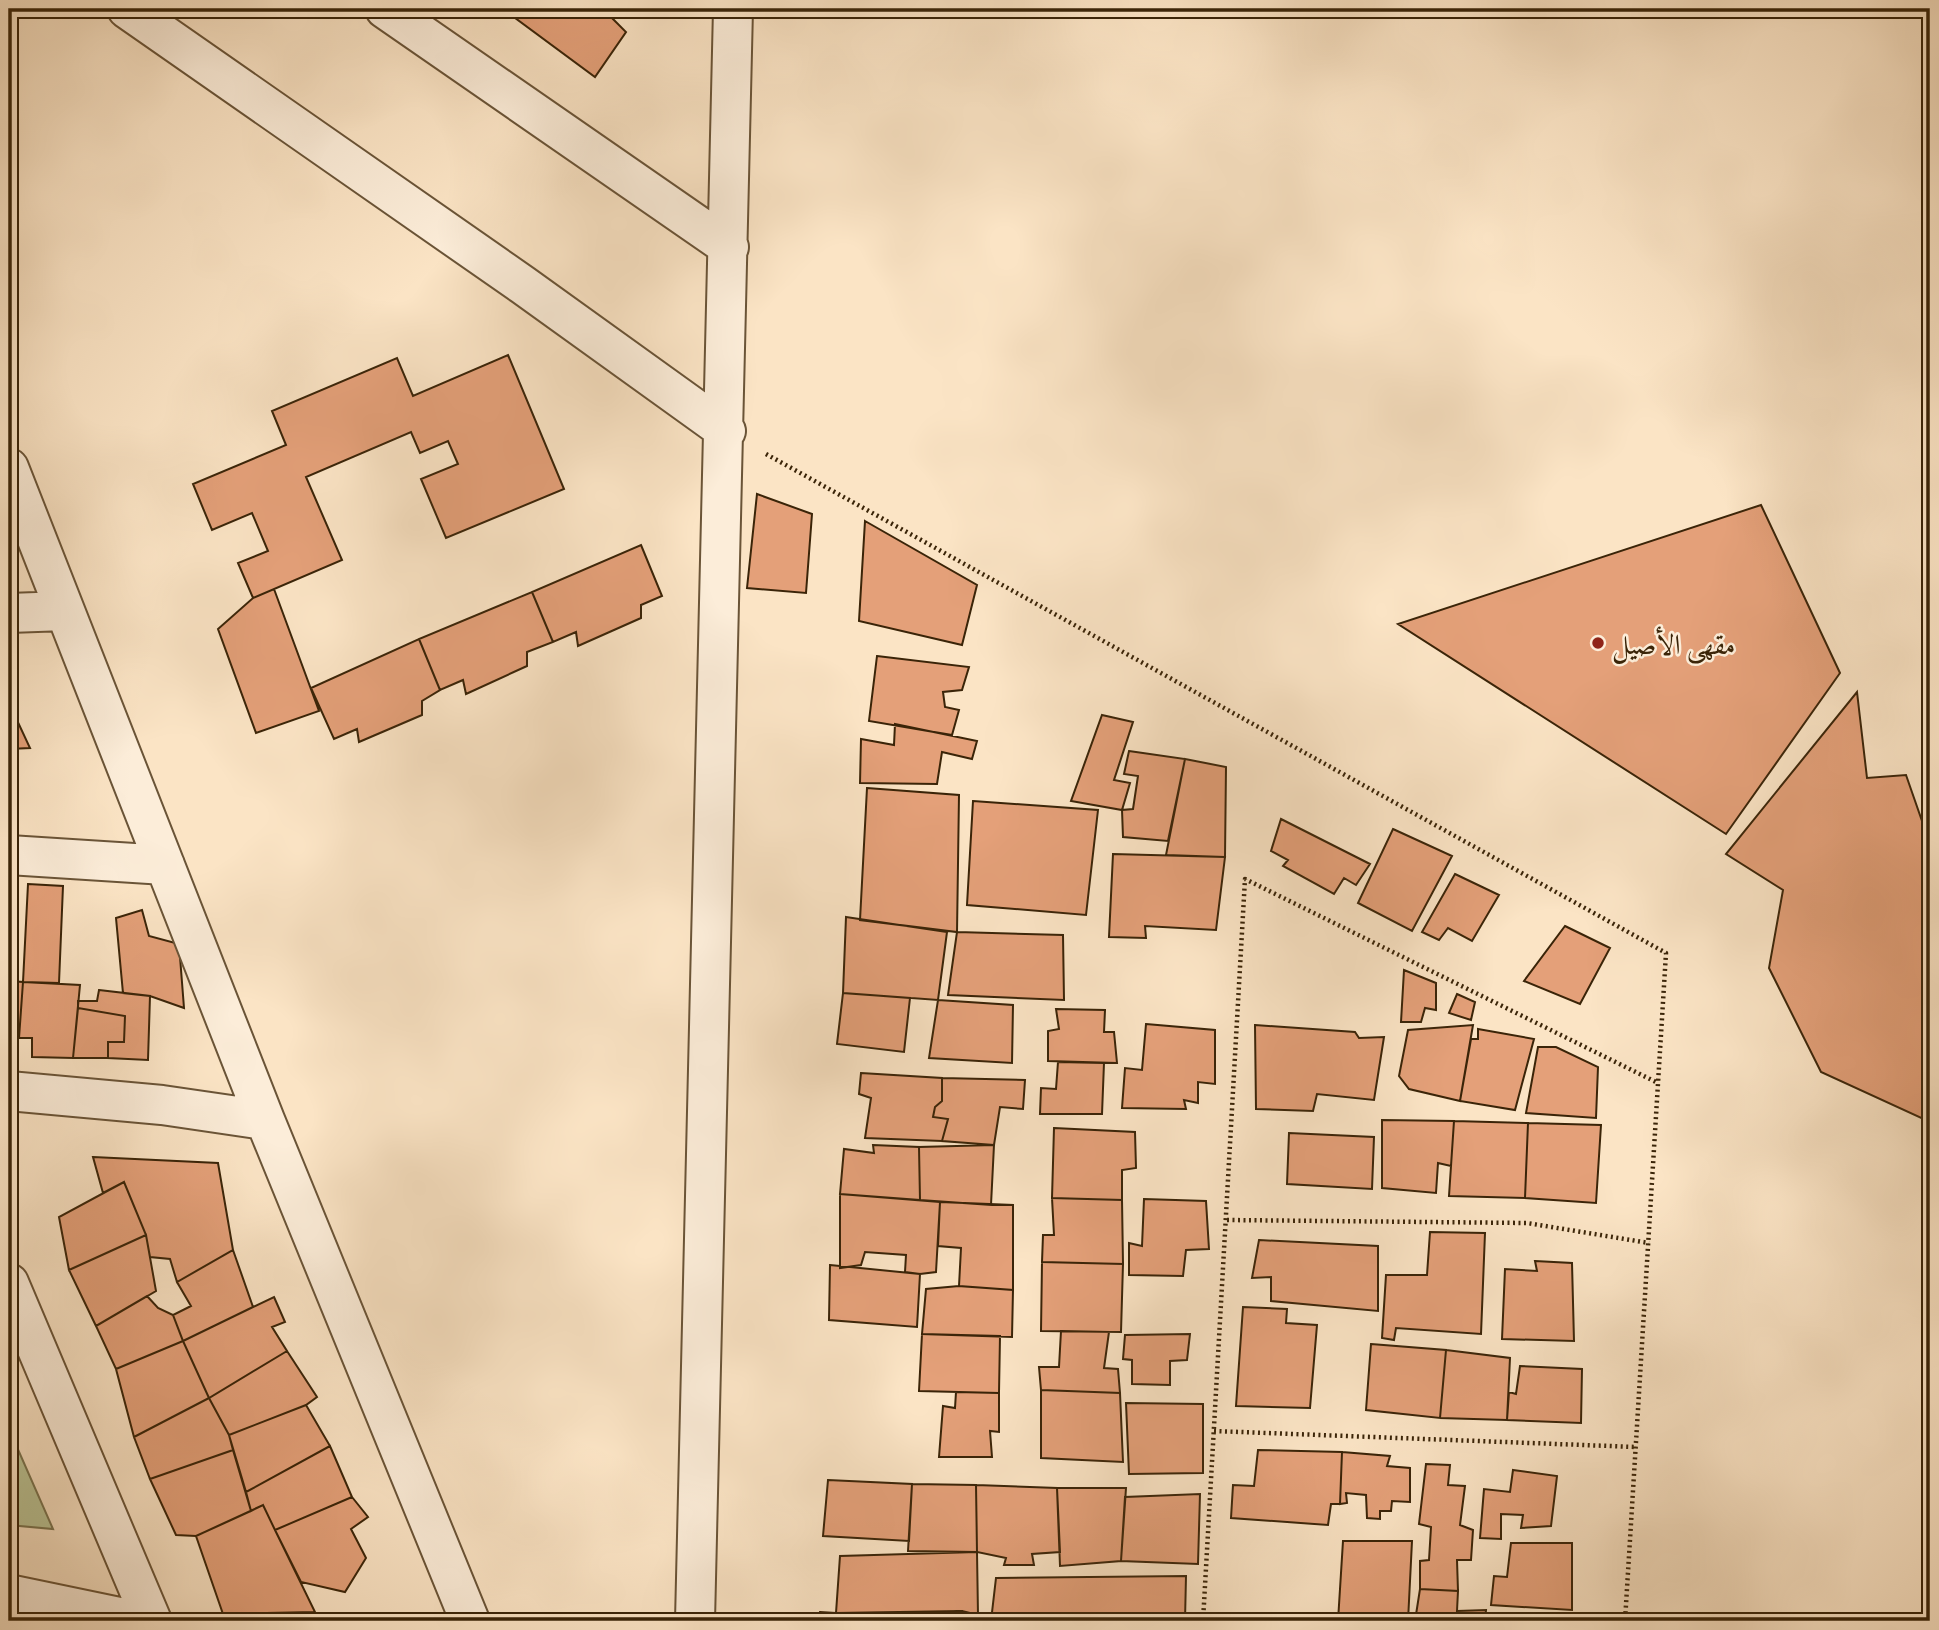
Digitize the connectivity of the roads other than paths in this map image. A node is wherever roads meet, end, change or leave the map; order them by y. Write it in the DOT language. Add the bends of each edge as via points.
graph roads {
  1 [pos="127,9"];
  2 [pos="385,9"];
  3 [pos="725,15"];
  4 [pos="729,247"];
  5 [pos="726,431"];
  6 [pos="9,468"];
  7 [pos="65,611"];
  8 [pos="9,613"];
  9 [pos="9,855"];
  10 [pos="165,865"];
  11 [pos="9,1091"];
  12 [pos="265,1120"];
  13 [pos="9,1283"];
  14 [pos="9,1594"];
  15 [pos="139,1621"];
  16 [pos="152,1621"];
  17 [pos="470,1621"];
  18 [pos="695,1621"];
  1 -- 5 [label="street"];
  2 -- 4 [label="street"];
  3 -- 4 [label="street"];
  4 -- 5 [label="street"];
  5 -- 18 [label="street"];
  6 -- 7 [label="street"];
  7 -- 8 [label="street"];
  7 -- 10 [label="street"];
  9 -- 10 [label="street"];
  10 -- 12 [label="street"];
  11 -- 12 [label="street"];
  12 -- 17 [label="street"];
  13 -- 16 [label="street"];
  14 -- 15 [label="street"];
}
